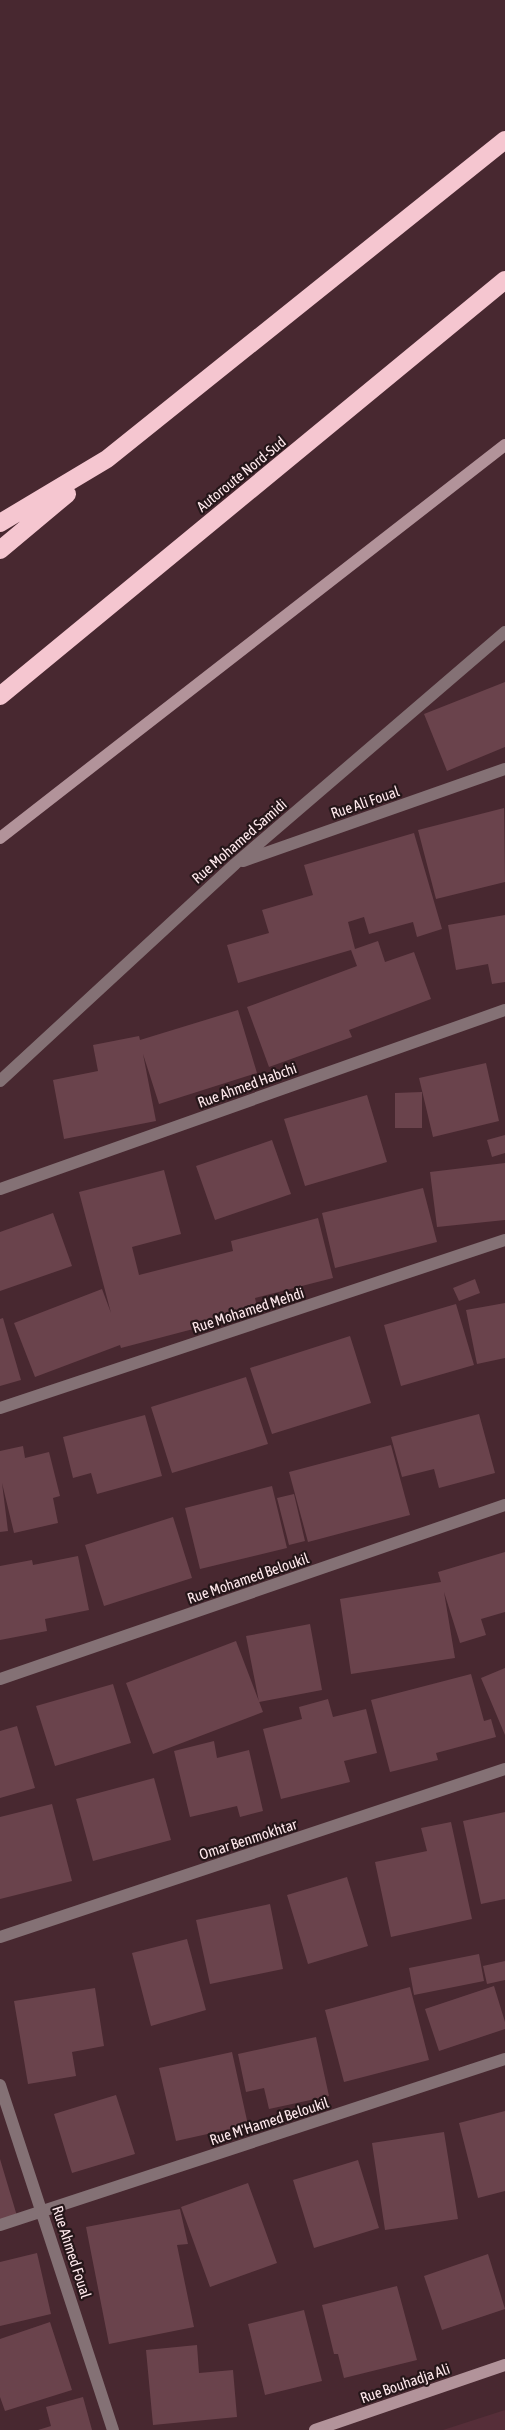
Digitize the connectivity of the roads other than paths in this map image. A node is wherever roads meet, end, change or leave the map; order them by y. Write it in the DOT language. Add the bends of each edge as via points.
graph roads {
  1 [pos="505,140"];
  2 [pos="505,280"];
  3 [pos="505,445"];
  4 [pos="107,459"];
  5 [pos="0,523"];
  6 [pos="0,550"];
  7 [pos="505,632"];
  8 [pos="0,696"];
  9 [pos="505,769"];
  10 [pos="0,838"];
  11 [pos="235,864"];
  12 [pos="505,1010"];
  13 [pos="0,1081"];
  14 [pos="0,1189"];
  15 [pos="505,1240"];
  16 [pos="0,1408"];
  17 [pos="505,1505"];
  18 [pos="0,1679"];
  19 [pos="505,1769"];
  20 [pos="0,1936"];
  21 [pos="505,2059"];
  22 [pos="0,2085"];
  23 [pos="43,2211"];
  24 [pos="0,2225"];
  25 [pos="505,2365"];
  26 [pos="113,2430"];
  27 [pos="315,2430"];
  1 -- 4 [label="highway"];
  2 -- 8 [label="highway, Autoroute Nord-Sud"];
  3 -- 10 [label="main road"];
  4 -- 5 [label="highway"];
  4 -- 6 [label="highway"];
  7 -- 11 [label="street, Rue Mohamed Samidi"];
  9 -- 11 [label="street, Rue Ali Foual"];
  11 -- 13 [label="street, Rue Mohamed Samidi"];
  12 -- 14 [label="street, Rue Ahmed Habchi"];
  15 -- 16 [label="street, Rue Mohamed Mehdi"];
  17 -- 18 [label="street, Rue Mohamed Beloukil"];
  19 -- 20 [label="street, Omar Benmokhtar"];
  21 -- 23 [label="street, Rue M'Hamed Beloukil"];
  22 -- 23 [label="street, Rue Ahmed Foual"];
  23 -- 24 [label="street, Rue M'Hamed Beloukil"];
  23 -- 26 [label="street, Rue Ahmed Foual"];
  25 -- 27 [label="main road, Rue Bouhadja Ali"];
}
